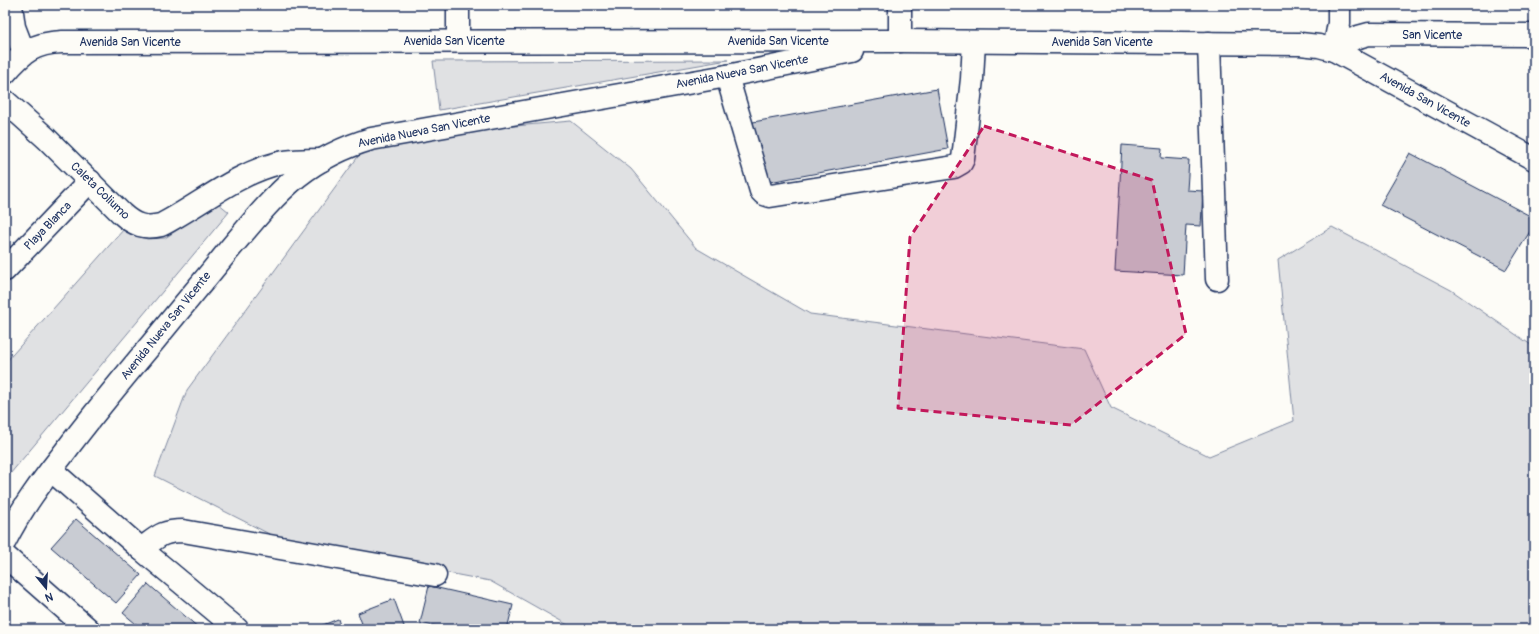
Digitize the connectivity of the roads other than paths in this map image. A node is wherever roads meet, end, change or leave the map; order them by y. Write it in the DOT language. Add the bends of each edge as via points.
graph roads {
  1 [pos="11,5"];
  2 [pos="458,5"];
  3 [pos="900,5"];
  4 [pos="1339,5"];
  5 [pos="1534,35"];
  6 [pos="458,41"];
  7 [pos="900,41"];
  8 [pos="974,42"];
  9 [pos="1209,43"];
  10 [pos="1334,50"];
  11 [pos="24,53"];
  12 [pos="5,73"];
  13 [pos="727,76"];
  14 [pos="5,101"];
  15 [pos="1531,156"];
  16 [pos="322,160"];
  17 [pos="90,181"];
  18 [pos="5,270"];
  19 [pos="1217,279"];
  20 [pos="51,470"];
  21 [pos="5,541"];
  22 [pos="141,549"];
  23 [pos="5,556"];
  24 [pos="435,575"];
  25 [pos="88,629"];
  26 [pos="237,629"];
  1 -- 11 [label="street" via="14,27"];
  2 -- 6 [label="street"];
  3 -- 7 [label="street"];
  4 -- 10 [label="street"];
  5 -- 10 [label="street, San Vicente" via="1368,34 1357,36"];
  6 -- 7 [label="street, Avenida San Vicente"];
  6 -- 11 [label="street, Avenida San Vicente" via="50,42"];
  7 -- 8 [label="street, Avenida San Vicente"];
  7 -- 13 [label="street, Avenida Nueva San Vicente"];
  8 -- 9 [label="street, Avenida San Vicente"];
  8 -- 13 [label="street" via="963,159 960,163 954,167 770,196 761,191"];
  9 -- 10 [label="street, Avenida San Vicente" via="1300,44"];
  9 -- 19 [label="street"];
  10 -- 15 [label="street, Avenida San Vicente"];
  11 -- 12 [label="street, Avenida San Vicente"];
  13 -- 16 [label="street, Avenida Nueva San Vicente" via="371,139 354,144"];
  14 -- 17 [label="street, Caleta Coliumo"];
  16 -- 17 [label="street, Caleta Coliumo" via="299,160 257,170 169,221 152,227 139,226 128,220"];
  16 -- 20 [label="street, Avenida Nueva San Vicente" via="299,175 259,214"];
  17 -- 18 [label="street, Playa Blanca"];
  20 -- 21 [label="street, Avenida Nueva San Vicente" via="23,509"];
  20 -- 22 [label="street"];
  22 -- 24 [label="street" via="169,531 183,531"];
  22 -- 26 [label="street"];
  23 -- 25 [label="street"];
}
